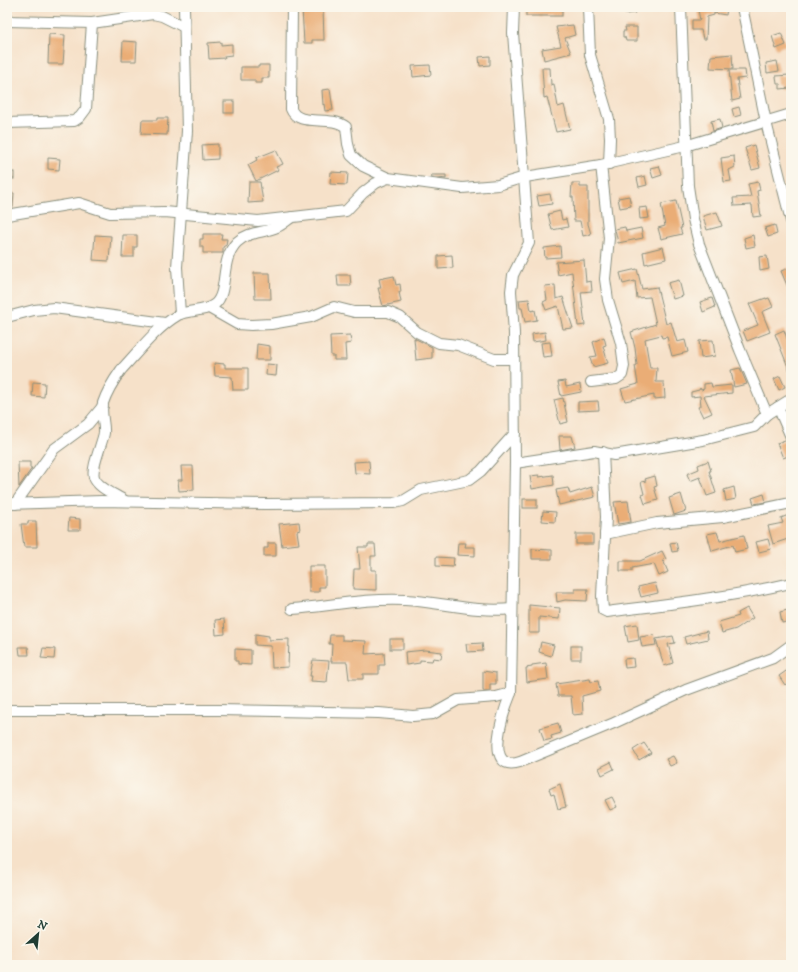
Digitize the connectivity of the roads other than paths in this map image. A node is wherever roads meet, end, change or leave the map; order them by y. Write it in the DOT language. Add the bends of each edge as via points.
graph roads {
  1 [pos="184,7"];
  2 [pos="292,7"];
  3 [pos="514,7"];
  4 [pos="588,7"];
  5 [pos="681,7"];
  6 [pos="742,7"];
  7 [pos="7,21"];
  8 [pos="92,23"];
  9 [pos="184,27"];
  10 [pos="791,114"];
  11 [pos="766,122"];
  12 [pos="7,123"];
  13 [pos="686,146"];
  14 [pos="605,164"];
  15 [pos="525,177"];
  16 [pos="388,178"];
  17 [pos="181,214"];
  18 [pos="7,215"];
  19 [pos="292,217"];
  20 [pos="791,221"];
  21 [pos="208,308"];
  22 [pos="180,314"];
  23 [pos="7,317"];
  24 [pos="165,323"];
  25 [pos="514,359"];
  26 [pos="591,382"];
  27 [pos="791,400"];
  28 [pos="102,406"];
  29 [pos="778,408"];
  30 [pos="767,414"];
  31 [pos="515,433"];
  32 [pos="791,437"];
  33 [pos="603,452"];
  34 [pos="515,463"];
  35 [pos="127,502"];
  36 [pos="791,503"];
  37 [pos="11,504"];
  38 [pos="605,534"];
  39 [pos="791,583"];
  40 [pos="292,609"];
  41 [pos="512,609"];
  42 [pos="791,646"];
  43 [pos="511,693"];
  44 [pos="7,710"];
  1 -- 9 [label="street"];
  2 -- 16 [label="street" via="293,113 297,118 333,120 343,124 355,160"];
  3 -- 15 [label="street" via="513,33"];
  4 -- 14 [label="street" via="590,55 609,119 610,139"];
  5 -- 13 [label="street"];
  6 -- 11 [label="street"];
  7 -- 8 [label="street"];
  8 -- 9 [label="street" via="153,14"];
  8 -- 12 [label="street" via="86,109 80,117 74,121"];
  9 -- 17 [label="street" via="187,131"];
  10 -- 11 [label="street"];
  11 -- 13 [label="street"];
  11 -- 20 [label="street"];
  13 -- 14 [label="street"];
  13 -- 30 [label="street" via="688,186 699,244"];
  14 -- 15 [label="street"];
  14 -- 26 [label="street" via="609,238 606,279 608,300 621,344 624,366 622,375 616,379"];
  15 -- 16 [label="street" via="498,185 462,188"];
  15 -- 25 [label="street" via="529,243 513,275 511,291"];
  16 -- 19 [label="street" via="363,193 346,211"];
  17 -- 18 [label="street" via="110,213 79,203"];
  17 -- 19 [label="street" via="258,221"];
  17 -- 22 [label="street" via="177,267"];
  19 -- 21 [label="street" via="278,227 253,233 232,248 225,267 221,295 215,304"];
  21 -- 22 [label="street"];
  21 -- 25 [label="street" via="237,324 251,325 311,317 334,307 354,312 388,312 417,332 440,343 458,345 494,359"];
  22 -- 24 [label="street"];
  23 -- 24 [label="street" via="54,308"];
  24 -- 28 [label="street" via="120,370"];
  25 -- 31 [label="street"];
  27 -- 29 [label="street"];
  28 -- 35 [label="street" via="104,431 93,467 93,476 98,484"];
  28 -- 37 [label="street" via="88,424 54,450"];
  29 -- 30 [label="street"];
  29 -- 32 [label="street"];
  30 -- 33 [label="street" via="754,427 703,440 614,455"];
  31 -- 34 [label="street"];
  31 -- 35 [label="street" via="481,471 469,480 421,490 404,501 264,504"];
  33 -- 34 [label="street" via="594,451"];
  33 -- 38 [label="street"];
  34 -- 41 [label="street"];
  35 -- 37 [label="street"];
  36 -- 38 [label="street" via="723,517 657,523"];
  38 -- 39 [label="street" via="602,606 607,612"];
  40 -- 41 [label="street" via="360,601 404,600 496,611"];
  41 -- 43 [label="street"];
  42 -- 43 [label="street" via="772,658 686,690 614,723 509,765 500,758 498,749 502,719"];
  43 -- 44 [label="street" via="496,697 458,700 433,714 413,716 218,710"];
}
